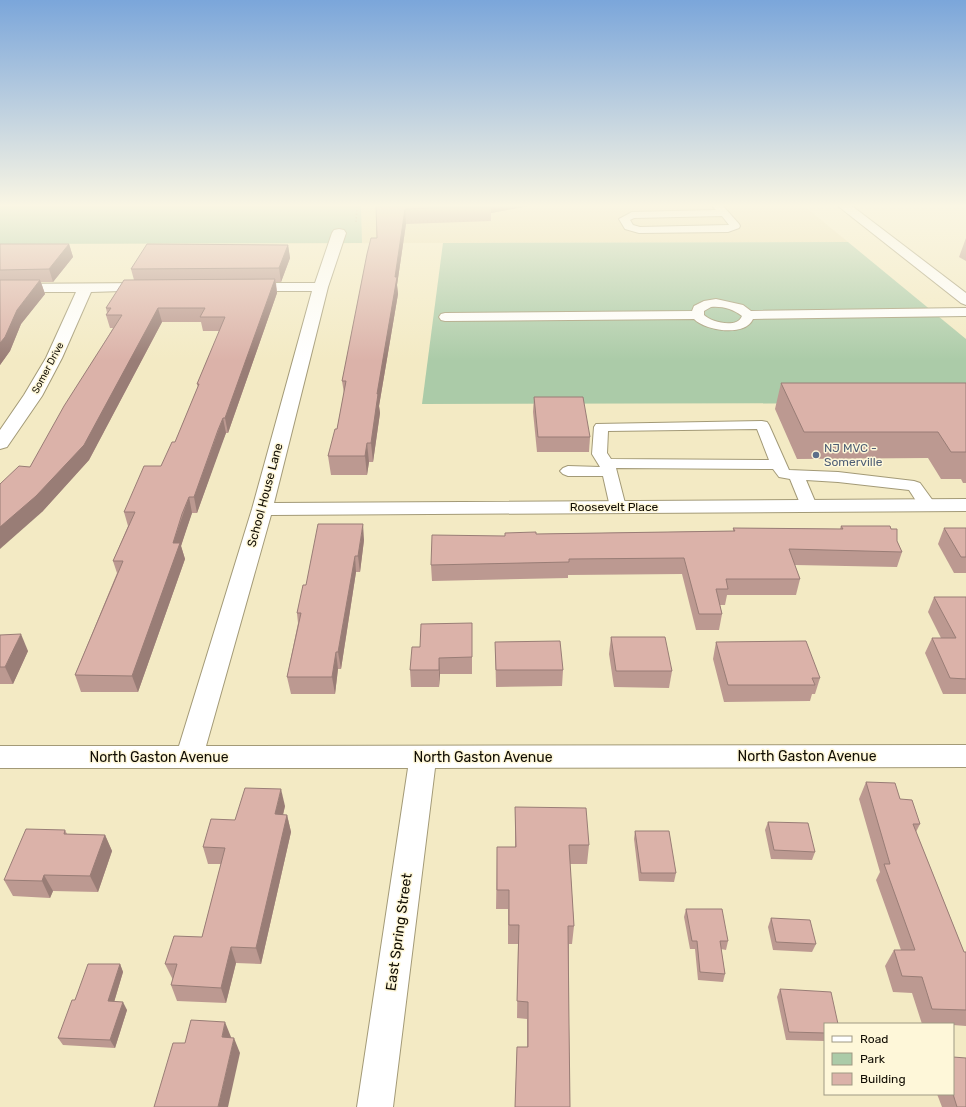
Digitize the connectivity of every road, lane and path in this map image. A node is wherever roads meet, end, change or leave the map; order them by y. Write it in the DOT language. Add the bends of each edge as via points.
graph roads {
  1 [pos="331,258"];
  2 [pos="911,258"];
  3 [pos="86,287"];
  4 [pos="163,287"];
  5 [pos="232,287"];
  6 [pos="321,287"];
  7 [pos="0,288"];
  8 [pos="966,300"];
  9 [pos="966,312"];
  10 [pos="697,315"];
  11 [pos="748,315"];
  12 [pos="445,317"];
  13 [pos="0,443"];
  14 [pos="778,465"];
  15 [pos="608,467"];
  16 [pos="568,471"];
  17 [pos="796,474"];
  18 [pos="928,505"];
  19 [pos="966,505"];
  20 [pos="809,506"];
  21 [pos="618,507"];
  22 [pos="262,509"];
  23 [pos="966,756"];
  24 [pos="0,757"];
  25 [pos="189,757"];
  26 [pos="423,757"];
  27 [pos="375,1107"];
  1 -- 6 [label="street, School House Lane"];
  2 -- 8 [label="street"];
  3 -- 4 [label="street"];
  3 -- 7 [label="street"];
  3 -- 13 [label="street, Somer Drive" via="54,358 33,396"];
  5 -- 6 [label="street"];
  6 -- 22 [label="street, School House Lane"];
  9 -- 11 [label="lane"];
  10 -- 11 [label="lane" via="698,309 702,306 716,304 732,305"];
  10 -- 11 [label="lane" via="702,320 725,327 741,325 746,322"];
  10 -- 12 [label="lane"];
  14 -- 15 [label="lane"];
  14 -- 15 [label="lane" via="762,425 601,428 599,454"];
  14 -- 17 [label="lane" via="784,474"];
  15 -- 16 [label="lane"];
  15 -- 21 [label="lane"];
  17 -- 18 [label="lane" via="914,486"];
  17 -- 20 [label="lane"];
  18 -- 19 [label="street, Roosevelt Place"];
  18 -- 20 [label="street, Roosevelt Place"];
  20 -- 21 [label="street, Roosevelt Place"];
  21 -- 22 [label="street, Roosevelt Place"];
  22 -- 25 [label="street, School House Lane"];
  23 -- 26 [label="street, North Gaston Avenue"];
  24 -- 25 [label="street, North Gaston Avenue"];
  25 -- 26 [label="street, North Gaston Avenue"];
  26 -- 27 [label="street, East Spring Street"];
}
